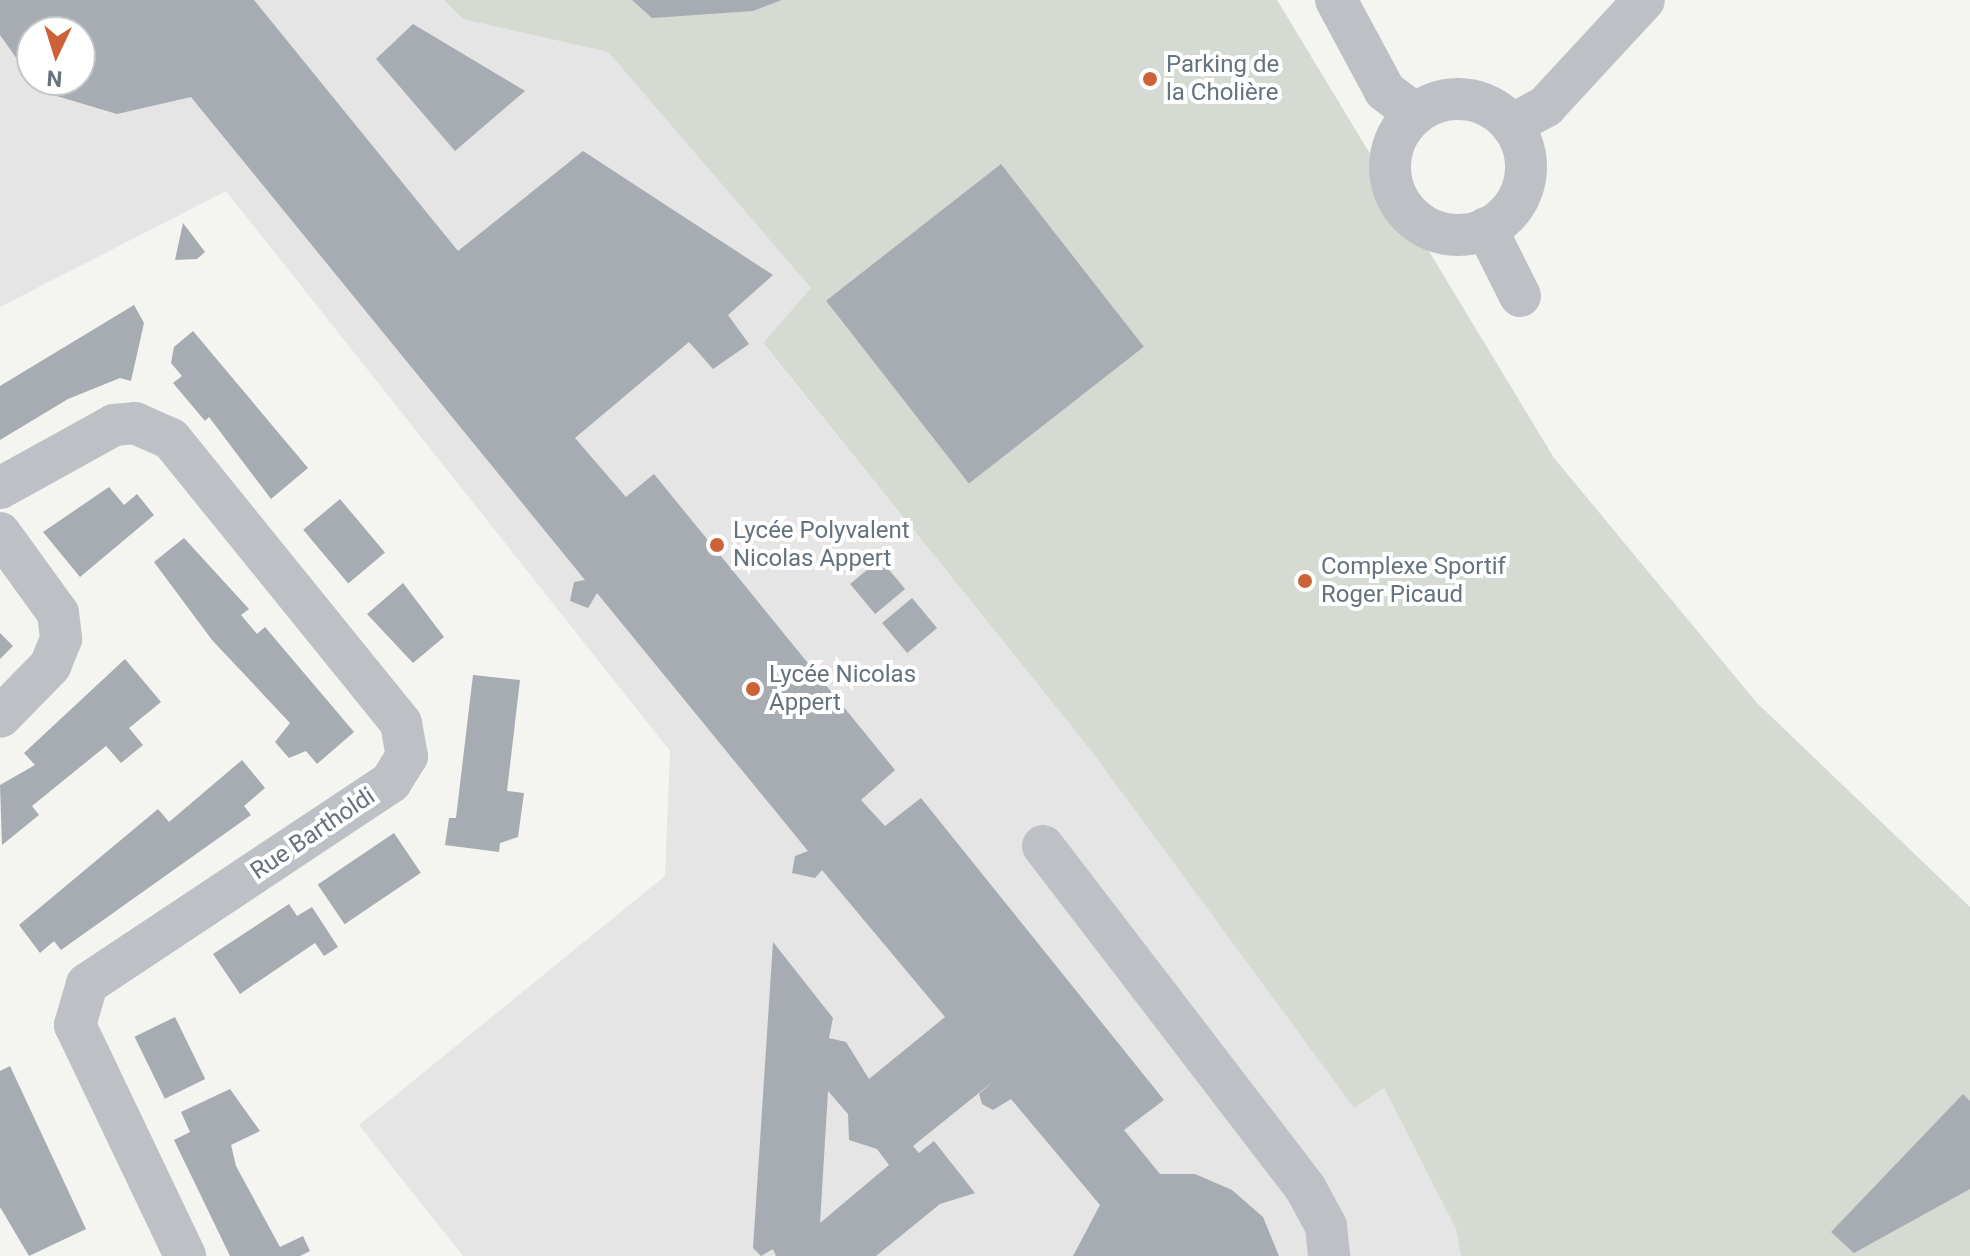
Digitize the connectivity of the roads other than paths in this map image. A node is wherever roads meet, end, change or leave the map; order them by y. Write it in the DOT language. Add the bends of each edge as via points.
graph roads {
  1 [pos="1336,0"];
  2 [pos="1644,0"];
  3 [pos="1415,114"];
  4 [pos="1511,125"];
  5 [pos="1486,228"];
  6 [pos="1520,296"];
  7 [pos="0,488"];
  8 [pos="0,533"];
  9 [pos="0,717"];
  10 [pos="1043,846"];
  11 [pos="185,1256"];
  12 [pos="1329,1256"];
  1 -- 3 [label="street" via="1385,91"];
  2 -- 4 [label="street" via="1546,106"];
  3 -- 4 [label="street" via="1469,100"];
  3 -- 5 [label="street" via="1392,151 1400,203 1431,229 1451,235"];
  4 -- 5 [label="street" via="1522,145 1525,178 1513,207"];
  5 -- 6 [label="street"];
  7 -- 11 [label="street, Rue Bartholdi" via="114,425 135,423 171,439 401,723 407,756 391,782 87,984 75,1025"];
  8 -- 9 [label="street" via="58,613 61,639 50,666"];
  10 -- 12 [label="street" via="1306,1189 1326,1226"];
}
